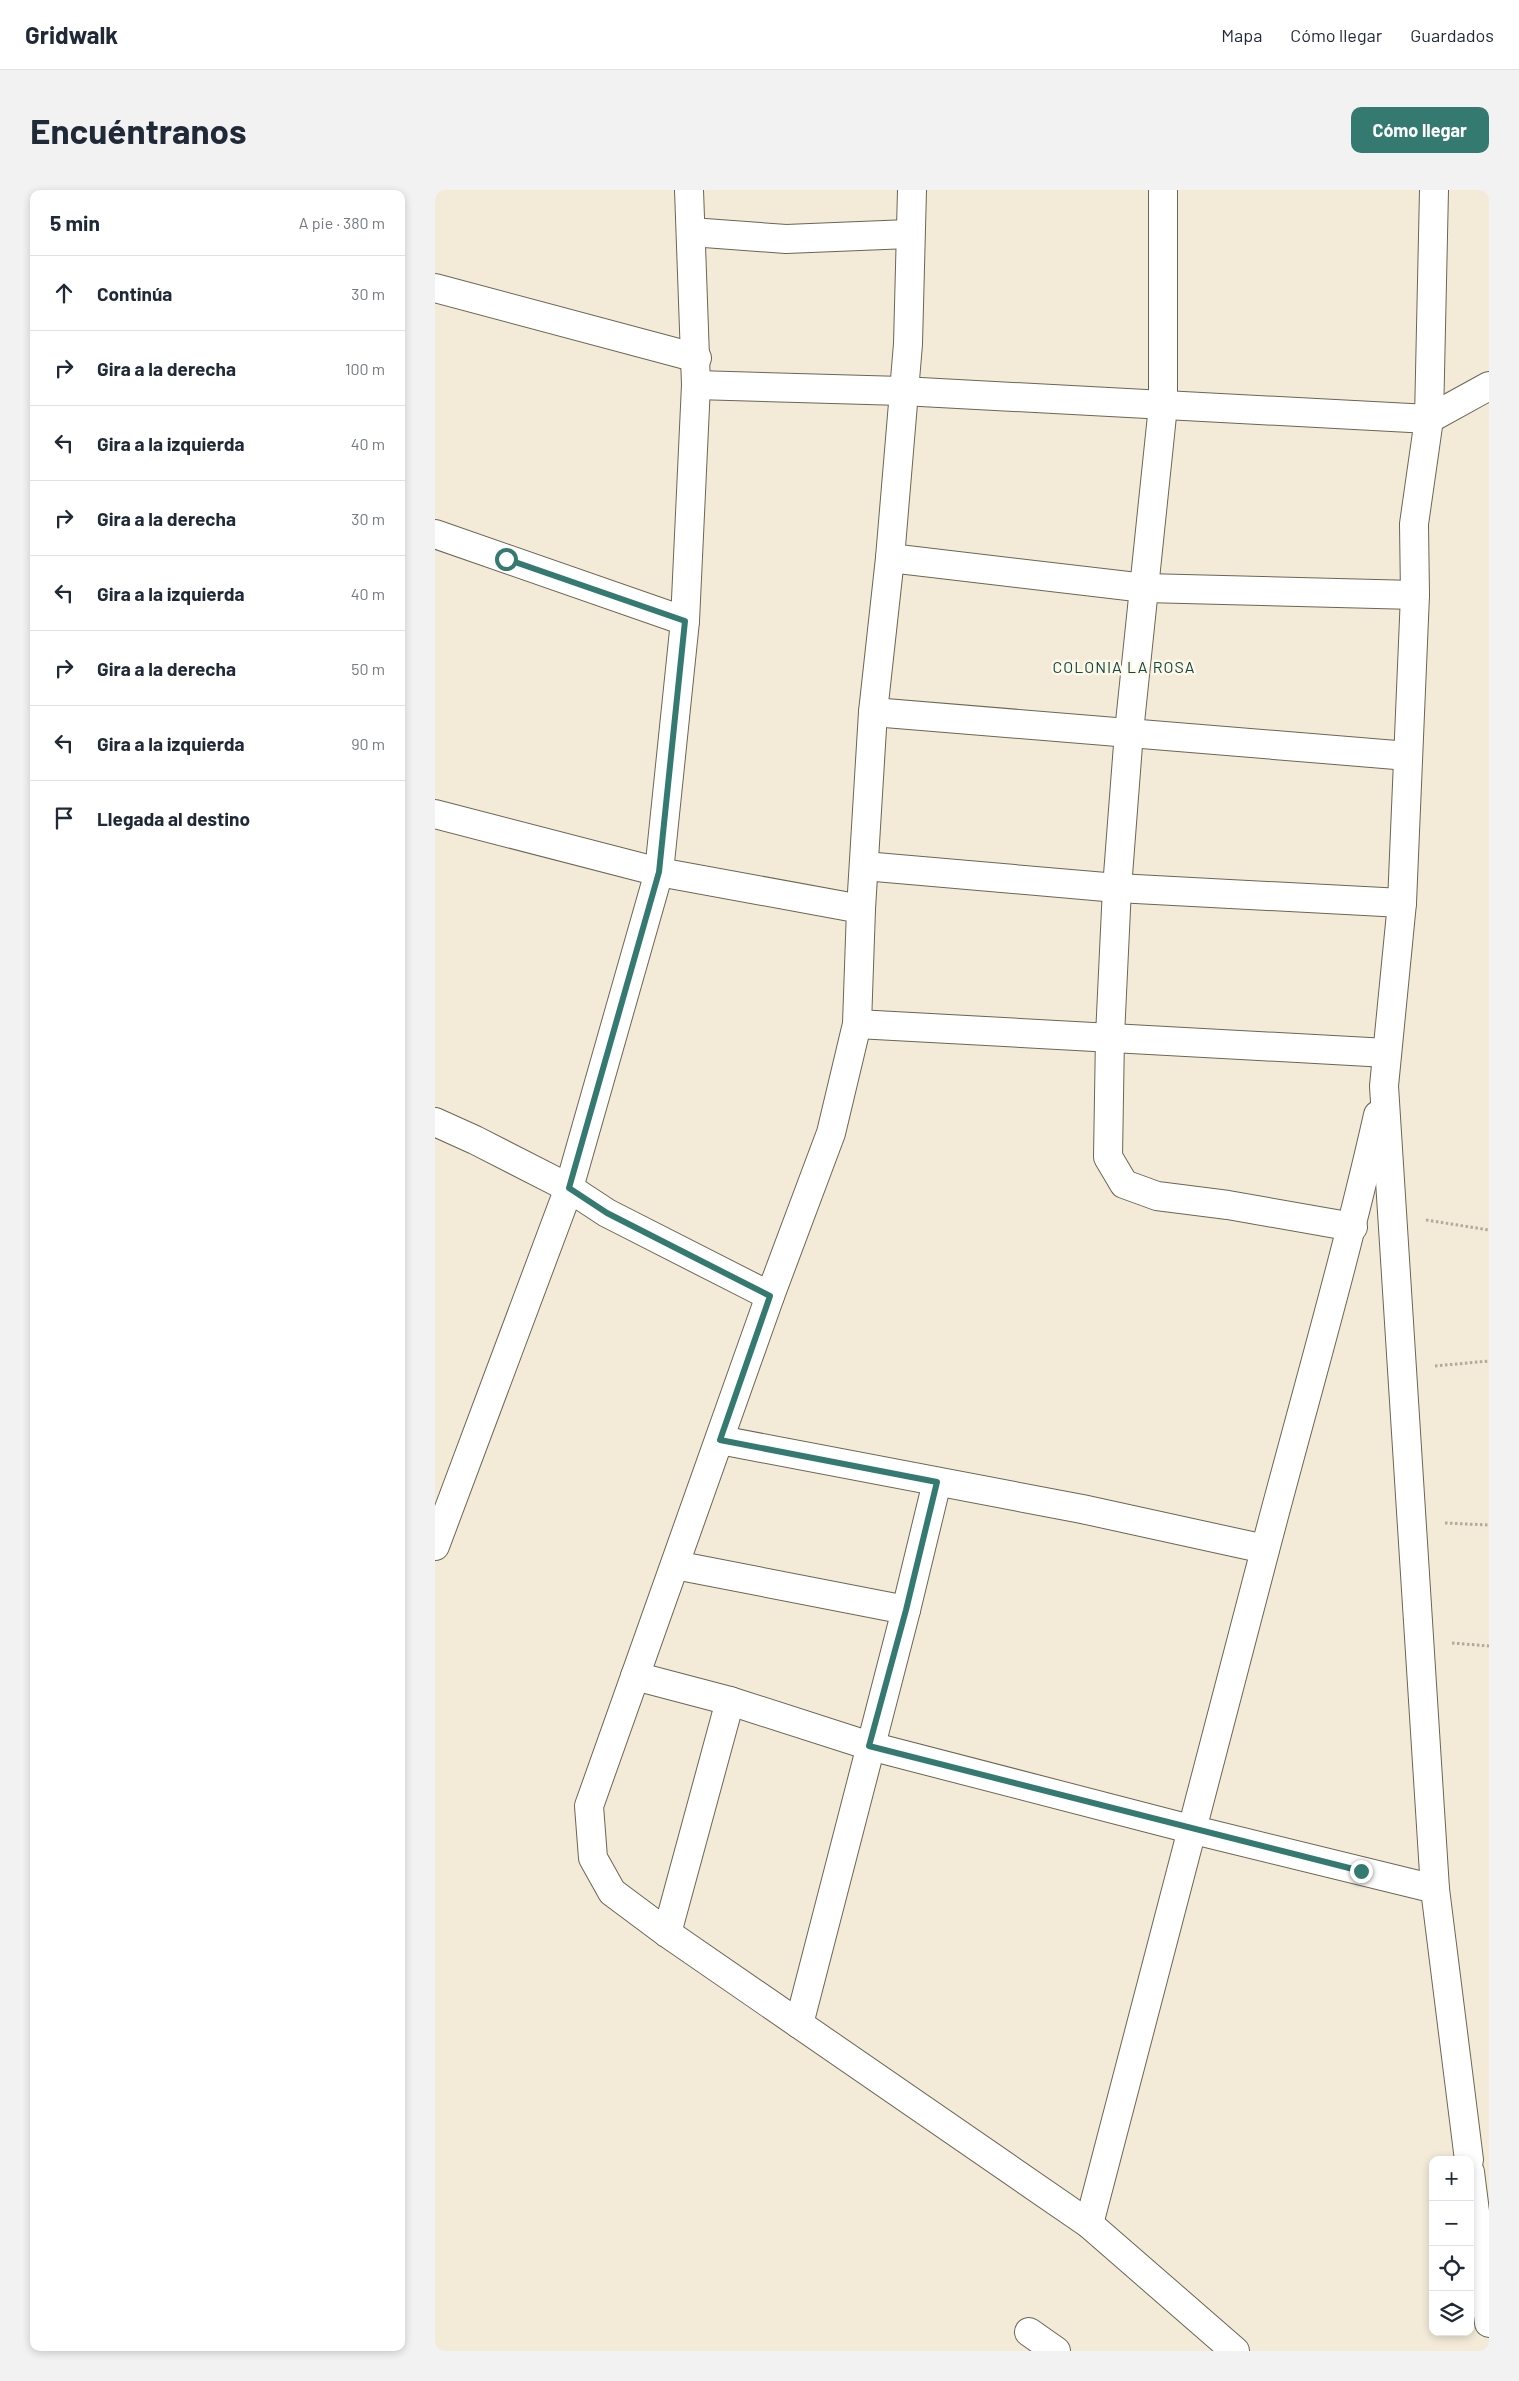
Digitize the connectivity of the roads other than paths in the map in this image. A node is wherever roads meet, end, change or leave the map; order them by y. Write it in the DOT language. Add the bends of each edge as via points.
graph roads {
  1 [pos="689,190"];
  2 [pos="911,190"];
  3 [pos="1163,190"];
  4 [pos="1434,190"];
  5 [pos="691,232"];
  6 [pos="909,234"];
  7 [pos="435,288"];
  8 [pos="696,371"];
  9 [pos="1489,386"];
  10 [pos="902,391"];
  11 [pos="1163,406"];
  12 [pos="1429,419"];
  13 [pos="435,534"];
  14 [pos="890,558"];
  15 [pos="1145,588"];
  16 [pos="1415,595"];
  17 [pos="685,621"];
  18 [pos="873,712"];
  19 [pos="1129,732"];
  20 [pos="1408,756"];
  21 [pos="435,814"];
  22 [pos="864,866"];
  23 [pos="659,872"];
  24 [pos="1117,888"];
  25 [pos="1402,903"];
  26 [pos="861,909"];
  27 [pos="857,1024"];
  28 [pos="1110,1036"];
  29 [pos="1387,1053"];
  30 [pos="1384,1086"];
  31 [pos="435,1122"];
  32 [pos="569,1188"];
  33 [pos="1353,1227"];
  34 [pos="770,1296"];
  35 [pos="720,1440"];
  36 [pos="937,1482"];
  37 [pos="435,1546"];
  38 [pos="1265,1549"];
  39 [pos="675,1565"];
  40 [pos="906,1610"];
  41 [pos="635,1676"];
  42 [pos="730,1701"];
  43 [pos="869,1746"];
  44 [pos="1194,1830"];
  45 [pos="1435,1889"];
  46 [pos="667,1933"];
  47 [pos="799,2024"];
  48 [pos="1468,2156"];
  49 [pos="1474,2201"];
  50 [pos="1089,2224"];
  51 [pos="1489,2323"];
  52 [pos="1029,2332"];
  53 [pos="1056,2351"];
  54 [pos="1235,2351"];
  1 -- 5 [label="street"];
  2 -- 6 [label="street"];
  3 -- 11 [label="street"];
  4 -- 12 [label="street"];
  5 -- 6 [label="street" via="786,238"];
  5 -- 8 [label="street"];
  6 -- 10 [label="street" via="908,344"];
  7 -- 8 [label="street"];
  8 -- 10 [label="street"];
  8 -- 17 [label="street"];
  9 -- 12 [label="street"];
  10 -- 11 [label="street"];
  10 -- 14 [label="street"];
  11 -- 12 [label="street"];
  11 -- 15 [label="street"];
  12 -- 16 [label="street" via="1414,524"];
  13 -- 17 [label="street"];
  14 -- 15 [label="street"];
  14 -- 18 [label="street"];
  15 -- 16 [label="street"];
  15 -- 19 [label="street"];
  16 -- 20 [label="street"];
  17 -- 23 [label="street"];
  18 -- 19 [label="street"];
  18 -- 22 [label="street"];
  19 -- 20 [label="street"];
  19 -- 24 [label="street"];
  20 -- 25 [label="street"];
  21 -- 23 [label="street"];
  22 -- 24 [label="street"];
  22 -- 26 [label="street"];
  23 -- 26 [label="street"];
  23 -- 32 [label="street"];
  24 -- 25 [label="street"];
  24 -- 28 [label="street"];
  25 -- 29 [label="street"];
  26 -- 27 [label="street"];
  27 -- 28 [label="street"];
  27 -- 34 [label="street" via="831,1133"];
  28 -- 29 [label="street"];
  28 -- 33 [label="street" via="1108,1157 1124,1184 1164,1197"];
  29 -- 30 [label="street"];
  30 -- 33 [label="street"];
  30 -- 45 [label="street"];
  31 -- 32 [label="street"];
  32 -- 34 [label="street" via="607,1213"];
  32 -- 37 [label="street"];
  33 -- 38 [label="street"];
  34 -- 35 [label="street"];
  35 -- 36 [label="street"];
  35 -- 39 [label="street"];
  36 -- 38 [label="street" via="1082,1509"];
  36 -- 40 [label="street"];
  38 -- 44 [label="street"];
  39 -- 40 [label="street"];
  39 -- 41 [label="street"];
  40 -- 43 [label="street"];
  41 -- 42 [label="street"];
  41 -- 46 [label="street" via="589,1806 593,1858 612,1892"];
  42 -- 43 [label="street"];
  42 -- 46 [label="street"];
  43 -- 44 [label="street"];
  43 -- 47 [label="street"];
  44 -- 45 [label="street"];
  44 -- 50 [label="street"];
  45 -- 48 [label="street"];
  46 -- 47 [label="street"];
  47 -- 50 [label="street"];
  49 -- 51 [label="street"];
  50 -- 54 [label="street"];
  52 -- 53 [label="street"];
}
